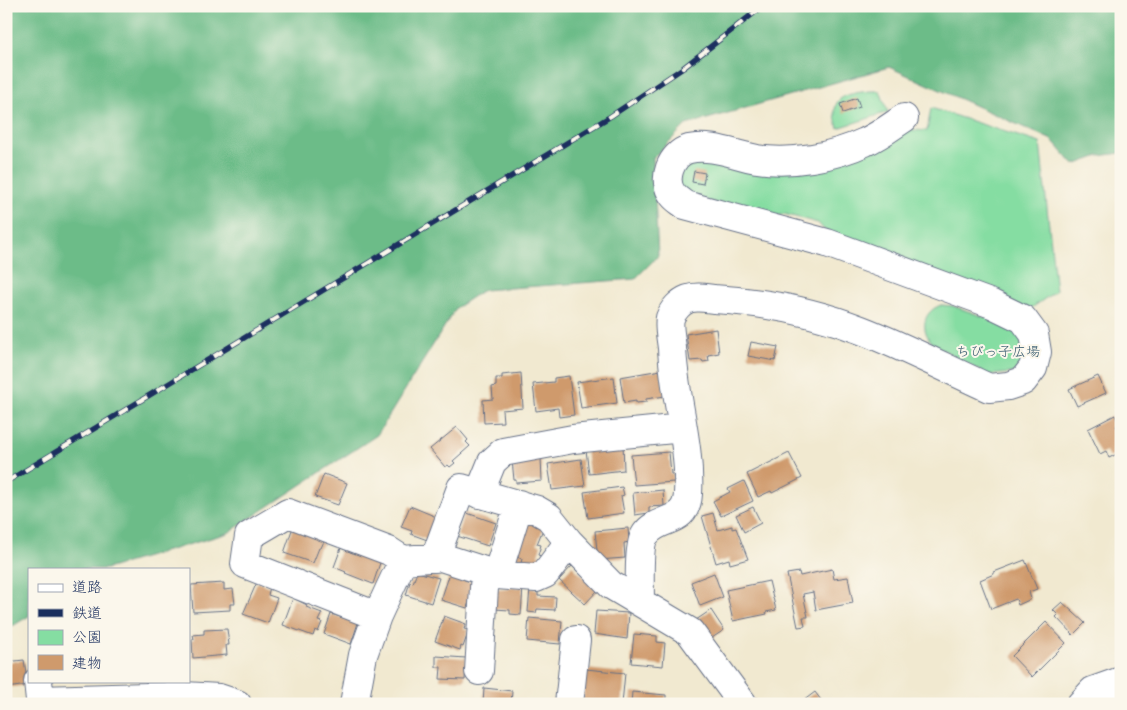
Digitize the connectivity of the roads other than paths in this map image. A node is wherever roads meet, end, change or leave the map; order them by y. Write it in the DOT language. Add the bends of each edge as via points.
graph roads {
  1 [pos="904,118"];
  2 [pos="683,428"];
  3 [pos="479,494"];
  4 [pos="519,504"];
  5 [pos="569,542"];
  6 [pos="435,558"];
  7 [pos="403,560"];
  8 [pos="491,573"];
  9 [pos="640,602"];
  10 [pos="377,616"];
  11 [pos="576,640"];
  12 [pos="479,671"];
  13 [pos="1121,681"];
  14 [pos="184,689"];
  15 [pos="39,691"];
  16 [pos="237,704"];
  17 [pos="354,704"];
  18 [pos="570,704"];
  19 [pos="743,704"];
  20 [pos="1081,704"];
  1 -- 2 [label="street" via="866,142 810,159 758,159 704,148 688,150 675,158 668,170 668,183 672,195 685,205 827,243 992,304 1023,319 1034,334 1036,352 1024,381 989,388 861,330 800,311 698,298 676,307 670,318 673,369"];
  2 -- 3 [label="street" via="573,439 503,452 492,462"];
  2 -- 9 [label="street" via="687,504 679,515 644,535"];
  3 -- 4 [label="street"];
  3 -- 6 [label="street" via="461,488"];
  4 -- 5 [label="street" via="549,517"];
  4 -- 8 [label="street"];
  5 -- 8 [label="street" via="545,574 536,578"];
  5 -- 9 [label="street" via="610,585"];
  6 -- 7 [label="street"];
  6 -- 8 [label="street" via="441,557"];
  7 -- 10 [label="street"];
  7 -- 10 [label="street" via="389,551 288,513 249,536 244,564"];
  8 -- 12 [label="street"];
  9 -- 19 [label="street" via="690,632"];
  10 -- 17 [label="street" via="363,655"];
  11 -- 18 [label="street"];
  13 -- 20 [label="street" via="1093,691"];
  14 -- 15 [label="street"];
  14 -- 16 [label="street"];
}
